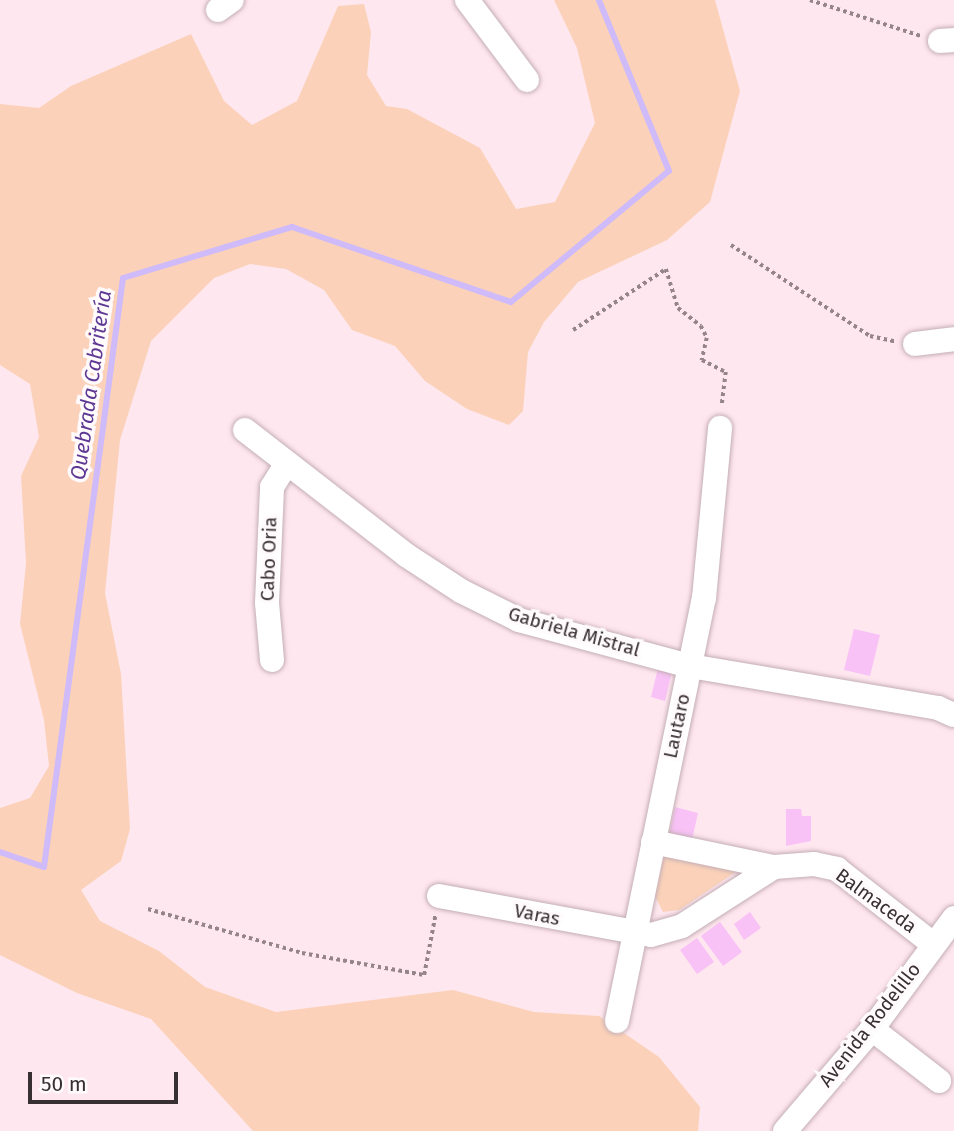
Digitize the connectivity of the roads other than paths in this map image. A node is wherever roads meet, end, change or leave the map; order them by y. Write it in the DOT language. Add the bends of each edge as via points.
graph roads {
  1 [pos="467,0"];
  2 [pos="527,80"];
  3 [pos="954,338"];
  4 [pos="915,344"];
  5 [pos="720,428"];
  6 [pos="245,430"];
  7 [pos="287,463"];
  8 [pos="272,660"];
  9 [pos="690,666"];
  10 [pos="954,715"];
  11 [pos="653,842"];
  12 [pos="774,867"];
  13 [pos="439,896"];
  14 [pos="953,922"];
  15 [pos="634,933"];
  16 [pos="933,944"];
  17 [pos="617,1021"];
  18 [pos="872,1030"];
  19 [pos="939,1081"];
  20 [pos="785,1131"];
  1 -- 2 [label="street"];
  3 -- 4 [label="street"];
  5 -- 9 [label="street, Lautaro" via="707,573"];
  6 -- 7 [label="street, Gabriela Mistral"];
  7 -- 8 [label="street, Cabo Oria" via="272,487 267,603"];
  7 -- 9 [label="street, Gabriela Mistral" via="405,555 472,597 519,620"];
  9 -- 10 [label="street, Gabriela Mistral" via="938,708"];
  9 -- 11 [label="street, Lautaro"];
  11 -- 12 [label="street, Balmaceda"];
  11 -- 15 [label="street, Lautaro"];
  12 -- 15 [label="street, Balmaceda" via="682,926 651,935"];
  12 -- 16 [label="street, Balmaceda" via="814,864 837,869"];
  13 -- 15 [label="street, Varas"];
  14 -- 16 [label="street, Avenida Rodelillo"];
  15 -- 17 [label="street, Lautaro"];
  16 -- 18 [label="street, Avenida Rodelillo"];
  18 -- 19 [label="street"];
  18 -- 20 [label="street, Avenida Rodelillo"];
}
